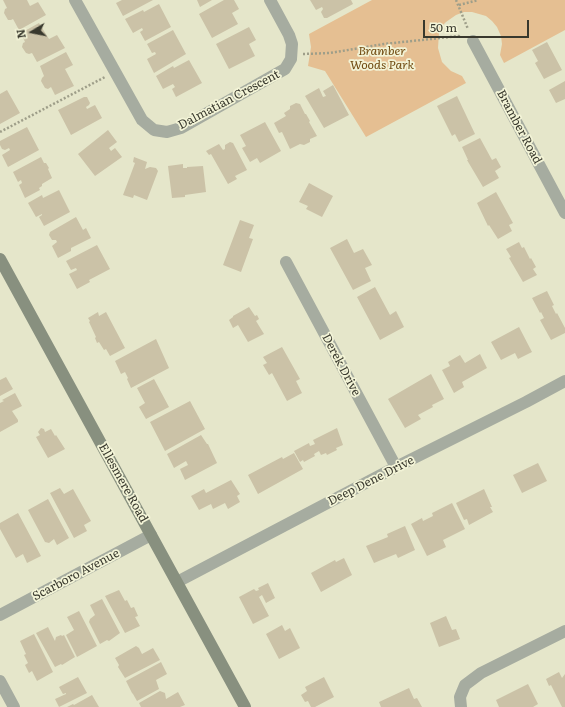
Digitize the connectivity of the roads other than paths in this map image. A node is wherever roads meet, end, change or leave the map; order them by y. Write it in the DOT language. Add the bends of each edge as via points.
graph roads {
  1 [pos="75,0"];
  2 [pos="270,0"];
  3 [pos="473,41"];
  4 [pos="565,213"];
  5 [pos="0,259"];
  6 [pos="286,262"];
  7 [pos="565,381"];
  8 [pos="396,467"];
  9 [pos="151,535"];
  10 [pos="177,582"];
  11 [pos="0,615"];
  12 [pos="565,631"];
  13 [pos="0,681"];
  14 [pos="14,707"];
  15 [pos="245,707"];
  16 [pos="461,707"];
  1 -- 2 [label="street, Dalmatian Crescent" via="142,120 154,130 167,132 181,128 285,69 291,59 292,44"];
  3 -- 4 [label="street, Bramber Road"];
  5 -- 9 [label="main road, Ellesmere Road"];
  6 -- 8 [label="street, Derek Drive"];
  7 -- 8 [label="street, Deep Dene Drive"];
  8 -- 10 [label="street, Deep Dene Drive"];
  9 -- 10 [label="main road, Ellesmere Road"];
  9 -- 11 [label="street, Scarboro Avenue"];
  10 -- 15 [label="main road, Ellesmere Road"];
  12 -- 16 [label="street" via="481,673 465,685 460,697"];
  13 -- 14 [label="street"];
}
